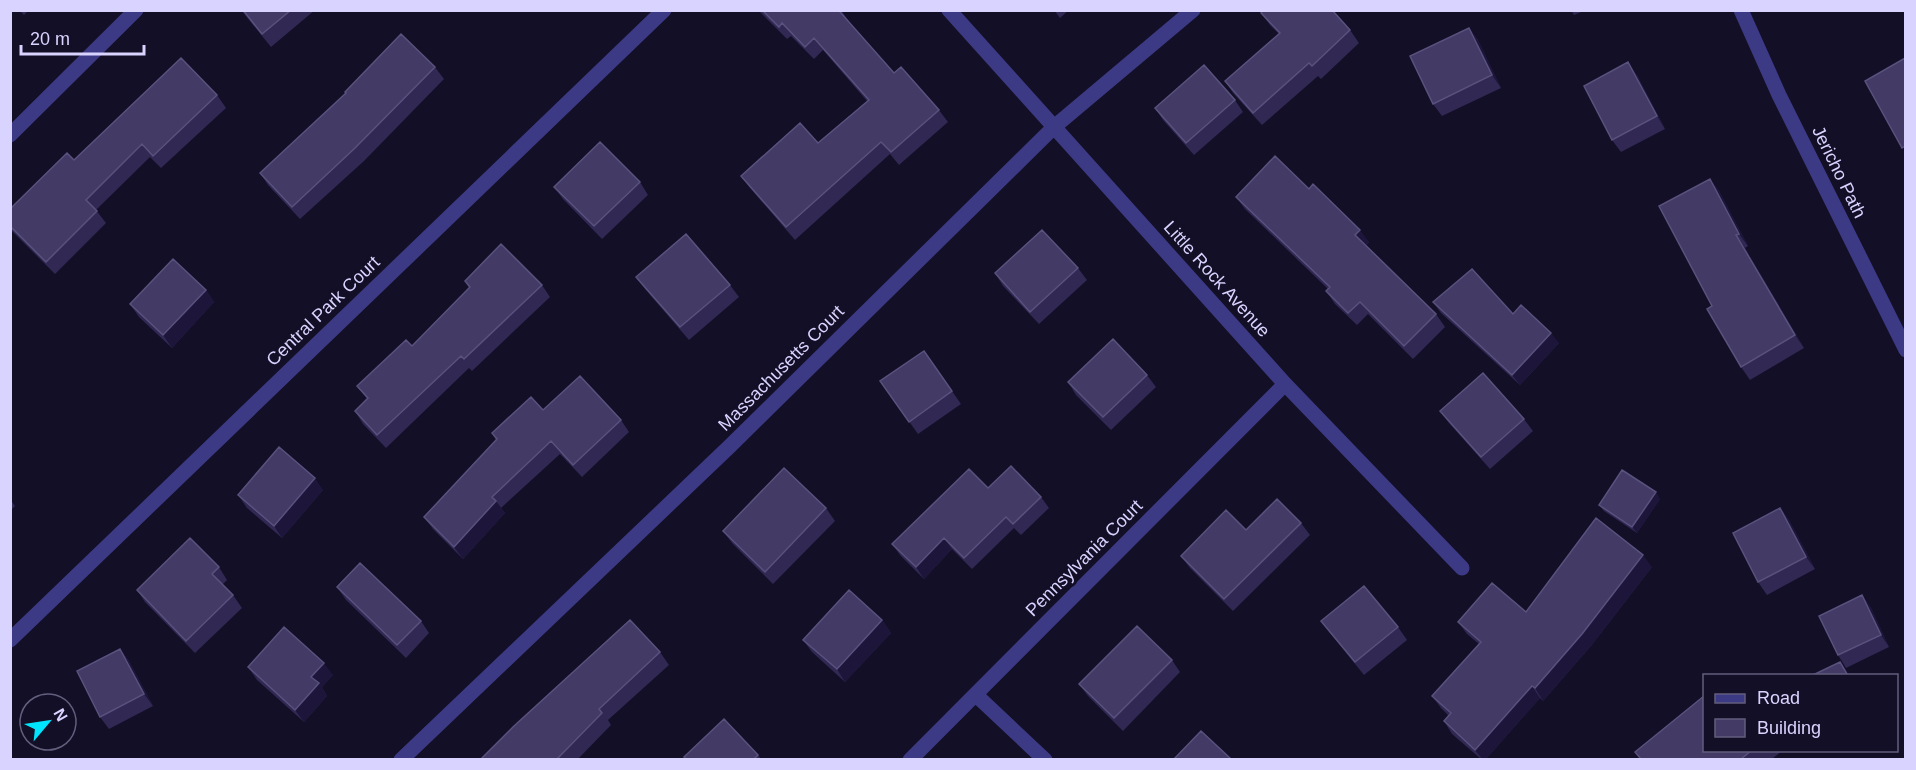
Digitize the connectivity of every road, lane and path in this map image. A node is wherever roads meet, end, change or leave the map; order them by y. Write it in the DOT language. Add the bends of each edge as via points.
graph roads {
  1 [pos="136,10"];
  2 [pos="664,10"];
  3 [pos="949,10"];
  4 [pos="1193,10"];
  5 [pos="1740,10"];
  6 [pos="1054,127"];
  7 [pos="10,135"];
  8 [pos="1904,344"];
  9 [pos="1285,384"];
  10 [pos="1462,568"];
  11 [pos="10,640"];
  12 [pos="976,695"];
  13 [pos="401,759"];
  14 [pos="910,759"];
  15 [pos="1045,759"];
  1 -- 7 [label="street"];
  2 -- 11 [label="street, Central Park Court"];
  3 -- 6 [label="street, Little Rock Avenue"];
  4 -- 6 [label="street, Massachusetts Court"];
  5 -- 8 [label="street, Jericho Path"];
  6 -- 9 [label="street, Little Rock Avenue"];
  6 -- 13 [label="street, Massachusetts Court" via="730,446"];
  9 -- 10 [label="street, Little Rock Avenue"];
  9 -- 12 [label="street, Pennsylvania Court"];
  12 -- 14 [label="street, Pennsylvania Court"];
  12 -- 15 [label="street"];
}
